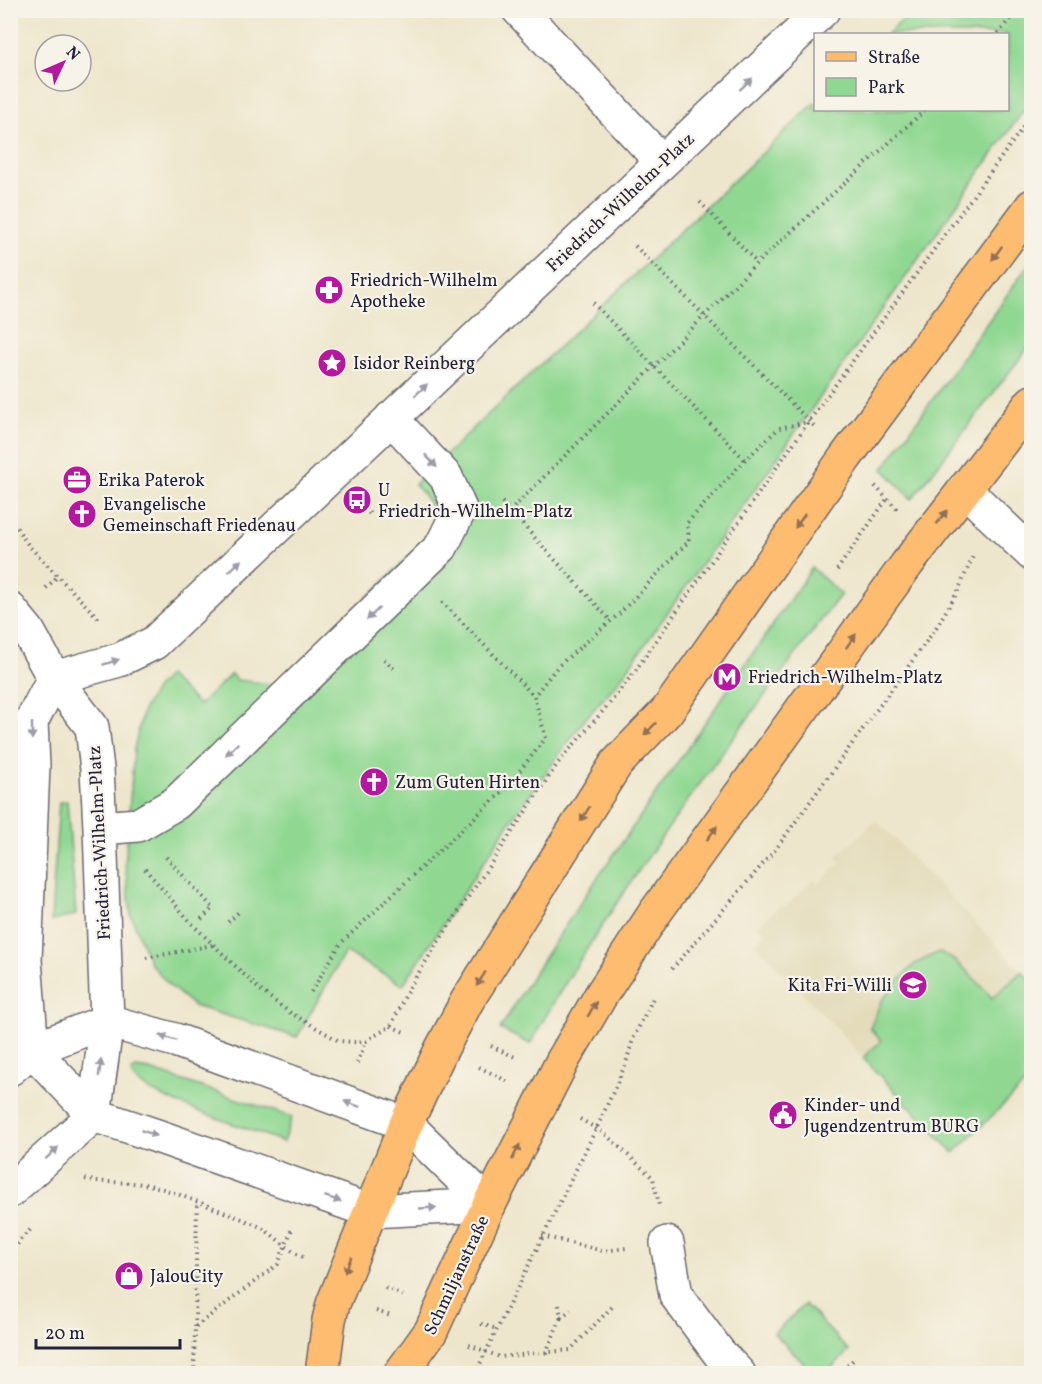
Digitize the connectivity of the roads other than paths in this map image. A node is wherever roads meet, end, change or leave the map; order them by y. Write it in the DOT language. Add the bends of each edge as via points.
graph roads {
  1 [pos="519,10"];
  2 [pos="823,10"];
  3 [pos="662,162"];
  4 [pos="1032,206"];
  5 [pos="1032,402"];
  6 [pos="391,418"];
  7 [pos="964,489"];
  8 [pos="1032,554"];
  9 [pos="10,609"];
  10 [pos="54,678"];
  11 [pos="115,827"];
  12 [pos="107,1021"];
  13 [pos="21,1060"];
  14 [pos="94,1115"];
  15 [pos="406,1124"];
  16 [pos="10,1191"];
  17 [pos="489,1205"];
  18 [pos="370,1211"];
  19 [pos="667,1243"];
  20 [pos="322,1374"];
  21 [pos="400,1374"];
  22 [pos="739,1374"];
  1 -- 3 [label="street"];
  3 -- 2 [label="street, Friedrich-Wilhelm-Platz, one-way"];
  6 -- 3 [label="street, Friedrich-Wilhelm-Platz, one-way"];
  4 -- 15 [label="main road, one-way" via="845,458 667,711 616,764 467,1001"];
  5 -- 7 [label="main road"];
  10 -- 6 [label="street, Friedrich-Wilhelm-Platz, one-way" via="119,660 154,643"];
  6 -- 11 [label="street, one-way" via="446,477 460,509 441,547 176,803 138,825"];
  7 -- 8 [label="street"];
  17 -- 7 [label="main road, one-way" via="574,1041 654,914"];
  9 -- 10 [label="street"];
  10 -- 11 [label="street, Friedrich-Wilhelm-Platz" via="92,727 97,769"];
  10 -- 13 [label="street, one-way" via="31,722 33,766"];
  11 -- 12 [label="street, Friedrich-Wilhelm-Platz"];
  12 -- 13 [label="street"];
  14 -- 12 [label="street, Friedrich-Wilhelm-Platz, one-way"];
  15 -- 12 [label="street, one-way" via="175,1040"];
  13 -- 14 [label="street"];
  16 -- 14 [label="street, one-way"];
  14 -- 18 [label="street, one-way"];
  15 -- 17 [label="street"];
  15 -- 18 [label="main road"];
  18 -- 17 [label="street, one-way"];
  17 -- 21 [label="main road, Schmiljanstraße" via="431,1331"];
  18 -- 20 [label="main road, one-way" via="333,1304"];
  19 -- 22 [label="street" via="676,1294"];
}
